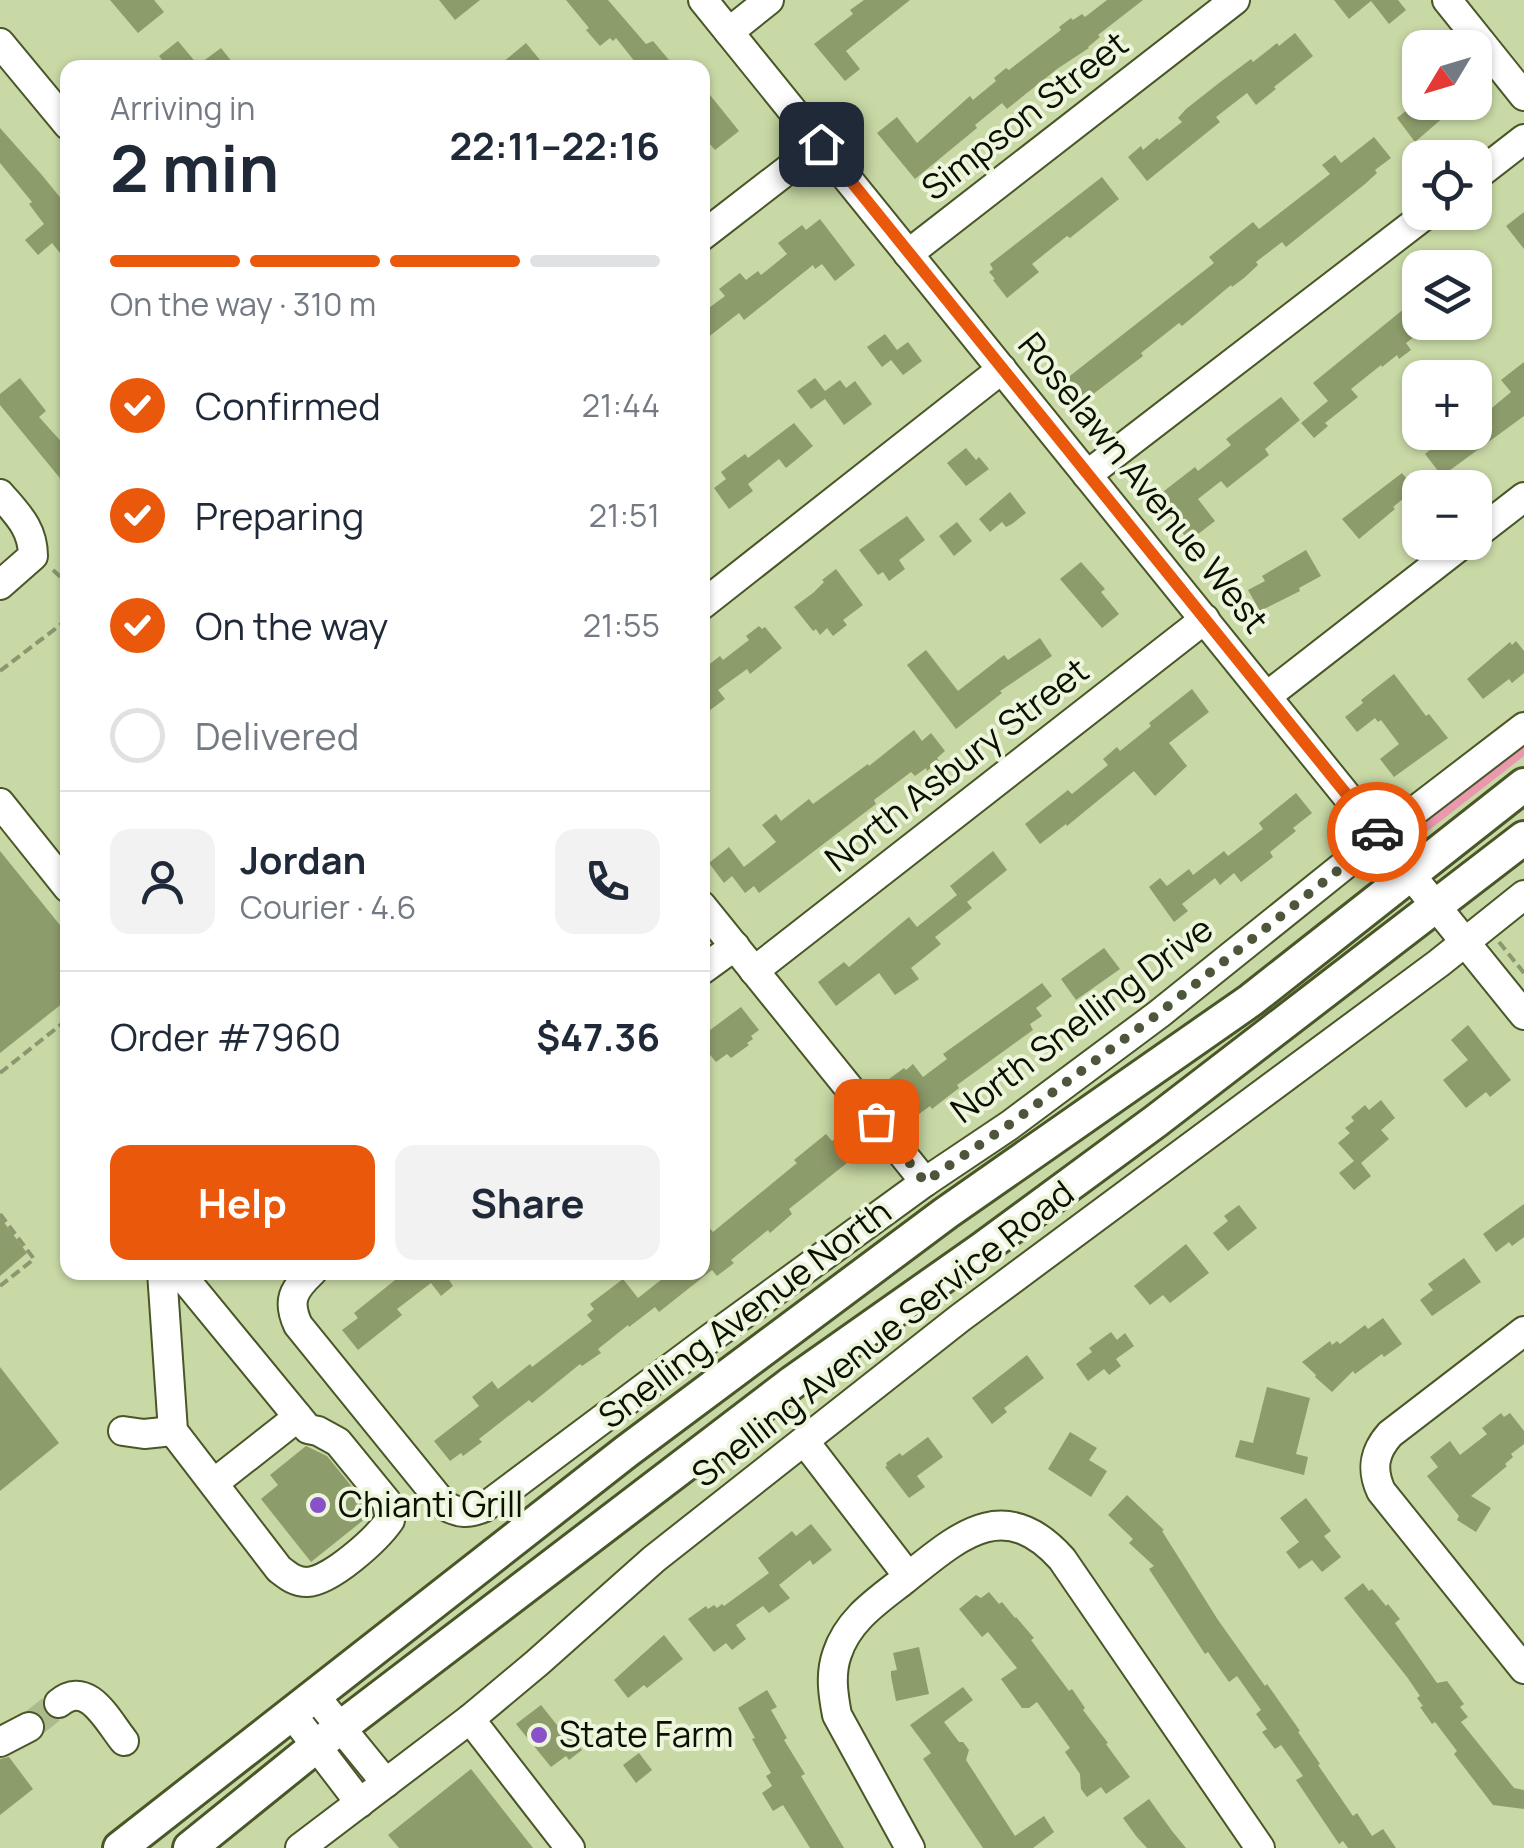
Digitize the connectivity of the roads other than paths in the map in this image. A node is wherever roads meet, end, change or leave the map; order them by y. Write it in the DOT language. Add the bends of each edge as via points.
graph roads {
  1 [pos="703,0"];
  2 [pos="769,0"];
  3 [pos="1235,0"];
  4 [pos="1446,0"];
  5 [pos="729,32"];
  6 [pos="0,43"];
  7 [pos="1524,96"];
  8 [pos="60,115"];
  9 [pos="1524,139"];
  10 [pos="821,144"];
  11 [pos="1492,164"];
  12 [pos="710,230"];
  13 [pos="1405,230"];
  14 [pos="908,254"];
  15 [pos="1002,369"];
  16 [pos="1088,475"];
  17 [pos="0,494"];
  18 [pos="1524,497"];
  19 [pos="1492,522"];
  20 [pos="1442,560"];
  21 [pos="0,585"];
  22 [pos="710,599"];
  23 [pos="1205,619"];
  24 [pos="1267,696"];
  25 [pos="1524,727"];
  26 [pos="1524,784"];
  27 [pos="0,803"];
  28 [pos="1380,837"];
  29 [pos="1524,838"];
  30 [pos="1410,874"];
  31 [pos="60,878"];
  32 [pos="1524,895"];
  33 [pos="1436,906"];
  34 [pos="710,916"];
  35 [pos="1464,942"];
  36 [pos="735,946"];
  37 [pos="710,964"];
  38 [pos="754,970"];
  39 [pos="1524,1014"];
  40 [pos="925,1182"];
  41 [pos="163,1280"];
  42 [pos="186,1280"];
  43 [pos="303,1280"];
  44 [pos="1524,1331"];
  45 [pos="298,1416"];
  46 [pos="123,1431"];
  47 [pos="173,1431"];
  48 [pos="805,1442"];
  49 [pos="214,1483"];
  50 [pos="908,1576"];
  51 [pos="1524,1669"];
  52 [pos="59,1703"];
  53 [pos="303,1704"];
  54 [pos="470,1719"];
  55 [pos="28,1727"];
  56 [pos="328,1738"];
  57 [pos="0,1742"];
  58 [pos="124,1742"];
  59 [pos="386,1783"];
  60 [pos="360,1803"];
  61 [pos="120,1848"];
  62 [pos="190,1848"];
  63 [pos="300,1848"];
  64 [pos="570,1848"];
  65 [pos="910,1848"];
  66 [pos="1260,1848"];
  1 -- 5 [label="street, Roselawn Avenue West"];
  2 -- 5 [label="street"];
  3 -- 14 [label="street, Simpson Street"];
  4 -- 7 [label="street"];
  5 -- 10 [label="street, Roselawn Avenue West"];
  6 -- 8 [label="street"];
  9 -- 11 [label="street"];
  10 -- 12 [label="street"];
  10 -- 14 [label="street, Roselawn Avenue West"];
  13 -- 16 [label="street"];
  14 -- 15 [label="street, Roselawn Avenue West"];
  15 -- 16 [label="street, Roselawn Avenue West"];
  15 -- 22 [label="street"];
  16 -- 23 [label="street, Roselawn Avenue West"];
  17 -- 21 [label="street" via="29,528 34,549"];
  18 -- 19 [label="street"];
  20 -- 24 [label="street"];
  23 -- 24 [label="street, Roselawn Avenue West"];
  23 -- 38 [label="street, North Asbury Street"];
  24 -- 28 [label="street, Roselawn Avenue West"];
  25 -- 28 [label="street, North Snelling Drive"];
  26 -- 30 [label="main road, Snelling Avenue North"];
  27 -- 31 [label="street"];
  28 -- 30 [label="street, Roselawn Avenue West"];
  28 -- 40 [label="street, North Snelling Drive" via="1158,1014"];
  29 -- 33 [label="main road"];
  30 -- 33 [label="street, Roselawn Avenue West"];
  30 -- 53 [label="main road, Snelling Avenue North" via="1252,1000 946,1214 627,1451"];
  32 -- 35 [label="street, Snelling Avenue Service Road"];
  33 -- 35 [label="street, Roselawn Avenue West"];
  33 -- 56 [label="main road" via="1156,1121 793,1382"];
  34 -- 36 [label="street"];
  35 -- 39 [label="street, Roselawn Avenue West"];
  35 -- 48 [label="street, Snelling Avenue Service Road" via="960,1318"];
  36 -- 37 [label="street"];
  36 -- 38 [label="street"];
  38 -- 40 [label="street"];
  40 -- 43 [label="street, North Snelling Drive" via="474,1510 444,1505 298,1325 291,1310"];
  41 -- 47 [label="street"];
  42 -- 45 [label="street"];
  44 -- 51 [label="street" via="1390,1434 1374,1464 1381,1491"];
  45 -- 49 [label="street"];
  45 -- 49 [label="street" via="308,1430 338,1442 387,1502 390,1520 379,1536 327,1575 311,1582 291,1579"];
  46 -- 47 [label="street"];
  47 -- 49 [label="street"];
  48 -- 50 [label="street"];
  48 -- 54 [label="street, Snelling Avenue Service Road" via="654,1558"];
  50 -- 65 [label="street" via="846,1634 833,1684 842,1724"];
  50 -- 66 [label="street" via="952,1542 990,1526 1018,1528 1048,1544"];
  52 -- 58 [label="street" via="79,1694 89,1698"];
  53 -- 56 [label="street"];
  53 -- 61 [label="main road, Snelling Avenue North"];
  54 -- 59 [label="street, Snelling Avenue Service Road"];
  54 -- 64 [label="street"];
  55 -- 57 [label="street"];
  56 -- 59 [label="street"];
  56 -- 60 [label="street"];
  56 -- 62 [label="main road"];
  59 -- 60 [label="street, Snelling Avenue Service Road"];
  60 -- 63 [label="street, Snelling Avenue Service Road"];
}
